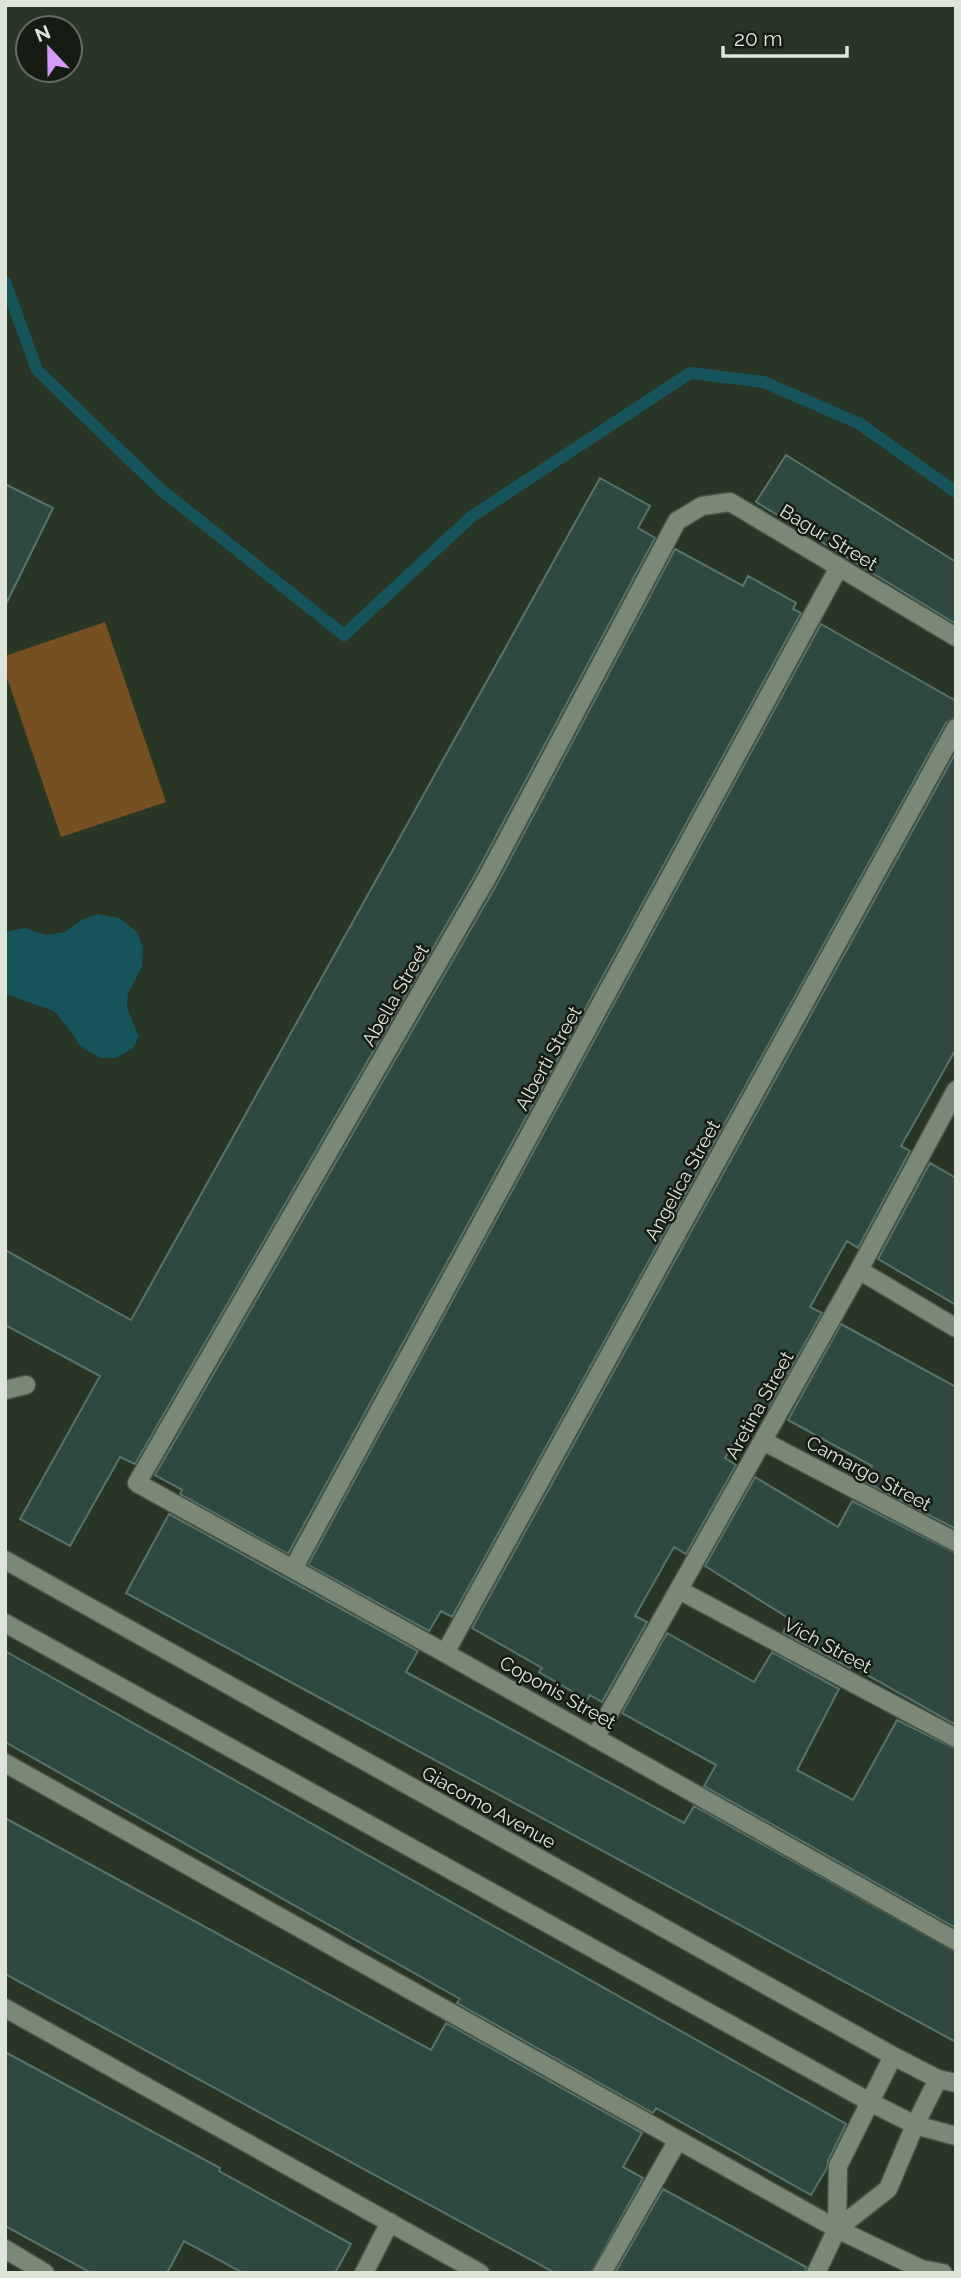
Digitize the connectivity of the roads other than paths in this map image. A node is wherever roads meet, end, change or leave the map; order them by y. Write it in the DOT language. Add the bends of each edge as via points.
graph roads {
  1 [pos="677,521"];
  2 [pos="839,567"];
  3 [pos="956,637"];
  4 [pos="956,728"];
  5 [pos="956,1090"];
  6 [pos="948,1122"];
  7 [pos="859,1270"];
  8 [pos="956,1328"];
  9 [pos="26,1385"];
  10 [pos="5,1390"];
  11 [pos="763,1441"];
  12 [pos="137,1483"];
  13 [pos="956,1542"];
  14 [pos="5,1560"];
  15 [pos="293,1569"];
  16 [pos="680,1590"];
  17 [pos="5,1623"];
  18 [pos="445,1653"];
  19 [pos="595,1738"];
  20 [pos="956,1738"];
  21 [pos="5,1763"];
  22 [pos="956,1941"];
  23 [pos="5,2008"];
  24 [pos="893,2056"];
  25 [pos="947,2081"];
  26 [pos="870,2102"];
  27 [pos="915,2125"];
  28 [pos="956,2136"];
  29 [pos="678,2140"];
  30 [pos="390,2222"];
  31 [pos="837,2229"];
  32 [pos="5,2249"];
  33 [pos="46,2273"];
  34 [pos="364,2273"];
  35 [pos="480,2273"];
  36 [pos="602,2273"];
  37 [pos="816,2273"];
  38 [pos="943,2273"];
  1 -- 2 [label="street, Bagur Street" via="702,506 730,502"];
  1 -- 12 [label="street, Abella Street" via="488,876"];
  2 -- 3 [label="street, Bagur Street"];
  2 -- 15 [label="street, Alberti Street"];
  4 -- 18 [label="street, Angelica Street"];
  5 -- 6 [label="street, Aretina Street"];
  6 -- 7 [label="street, Aretina Street"];
  7 -- 8 [label="street"];
  7 -- 11 [label="street, Aretina Street"];
  9 -- 10 [label="street"];
  11 -- 13 [label="street, Camargo Street"];
  11 -- 16 [label="street, Aretina Street"];
  12 -- 15 [label="street, Coponis Street"];
  14 -- 24 [label="street, Giacomo Avenue"];
  15 -- 18 [label="street, Coponis Street"];
  16 -- 19 [label="street, Aretina Street"];
  16 -- 20 [label="street, Vich Street"];
  17 -- 26 [label="street"];
  18 -- 19 [label="street, Coponis Street"];
  19 -- 22 [label="street, Coponis Street"];
  21 -- 29 [label="street"];
  23 -- 30 [label="street"];
  24 -- 25 [label="street, Giacomo Avenue"];
  24 -- 26 [label="street"];
  25 -- 27 [label="street"];
  26 -- 27 [label="street"];
  26 -- 31 [label="street" via="838,2166"];
  27 -- 28 [label="street"];
  27 -- 31 [label="street" via="888,2189"];
  29 -- 31 [label="street"];
  29 -- 36 [label="street"];
  30 -- 34 [label="street"];
  30 -- 35 [label="street"];
  31 -- 37 [label="street"];
  31 -- 38 [label="street" via="921,2269"];
  32 -- 33 [label="street"];
}
